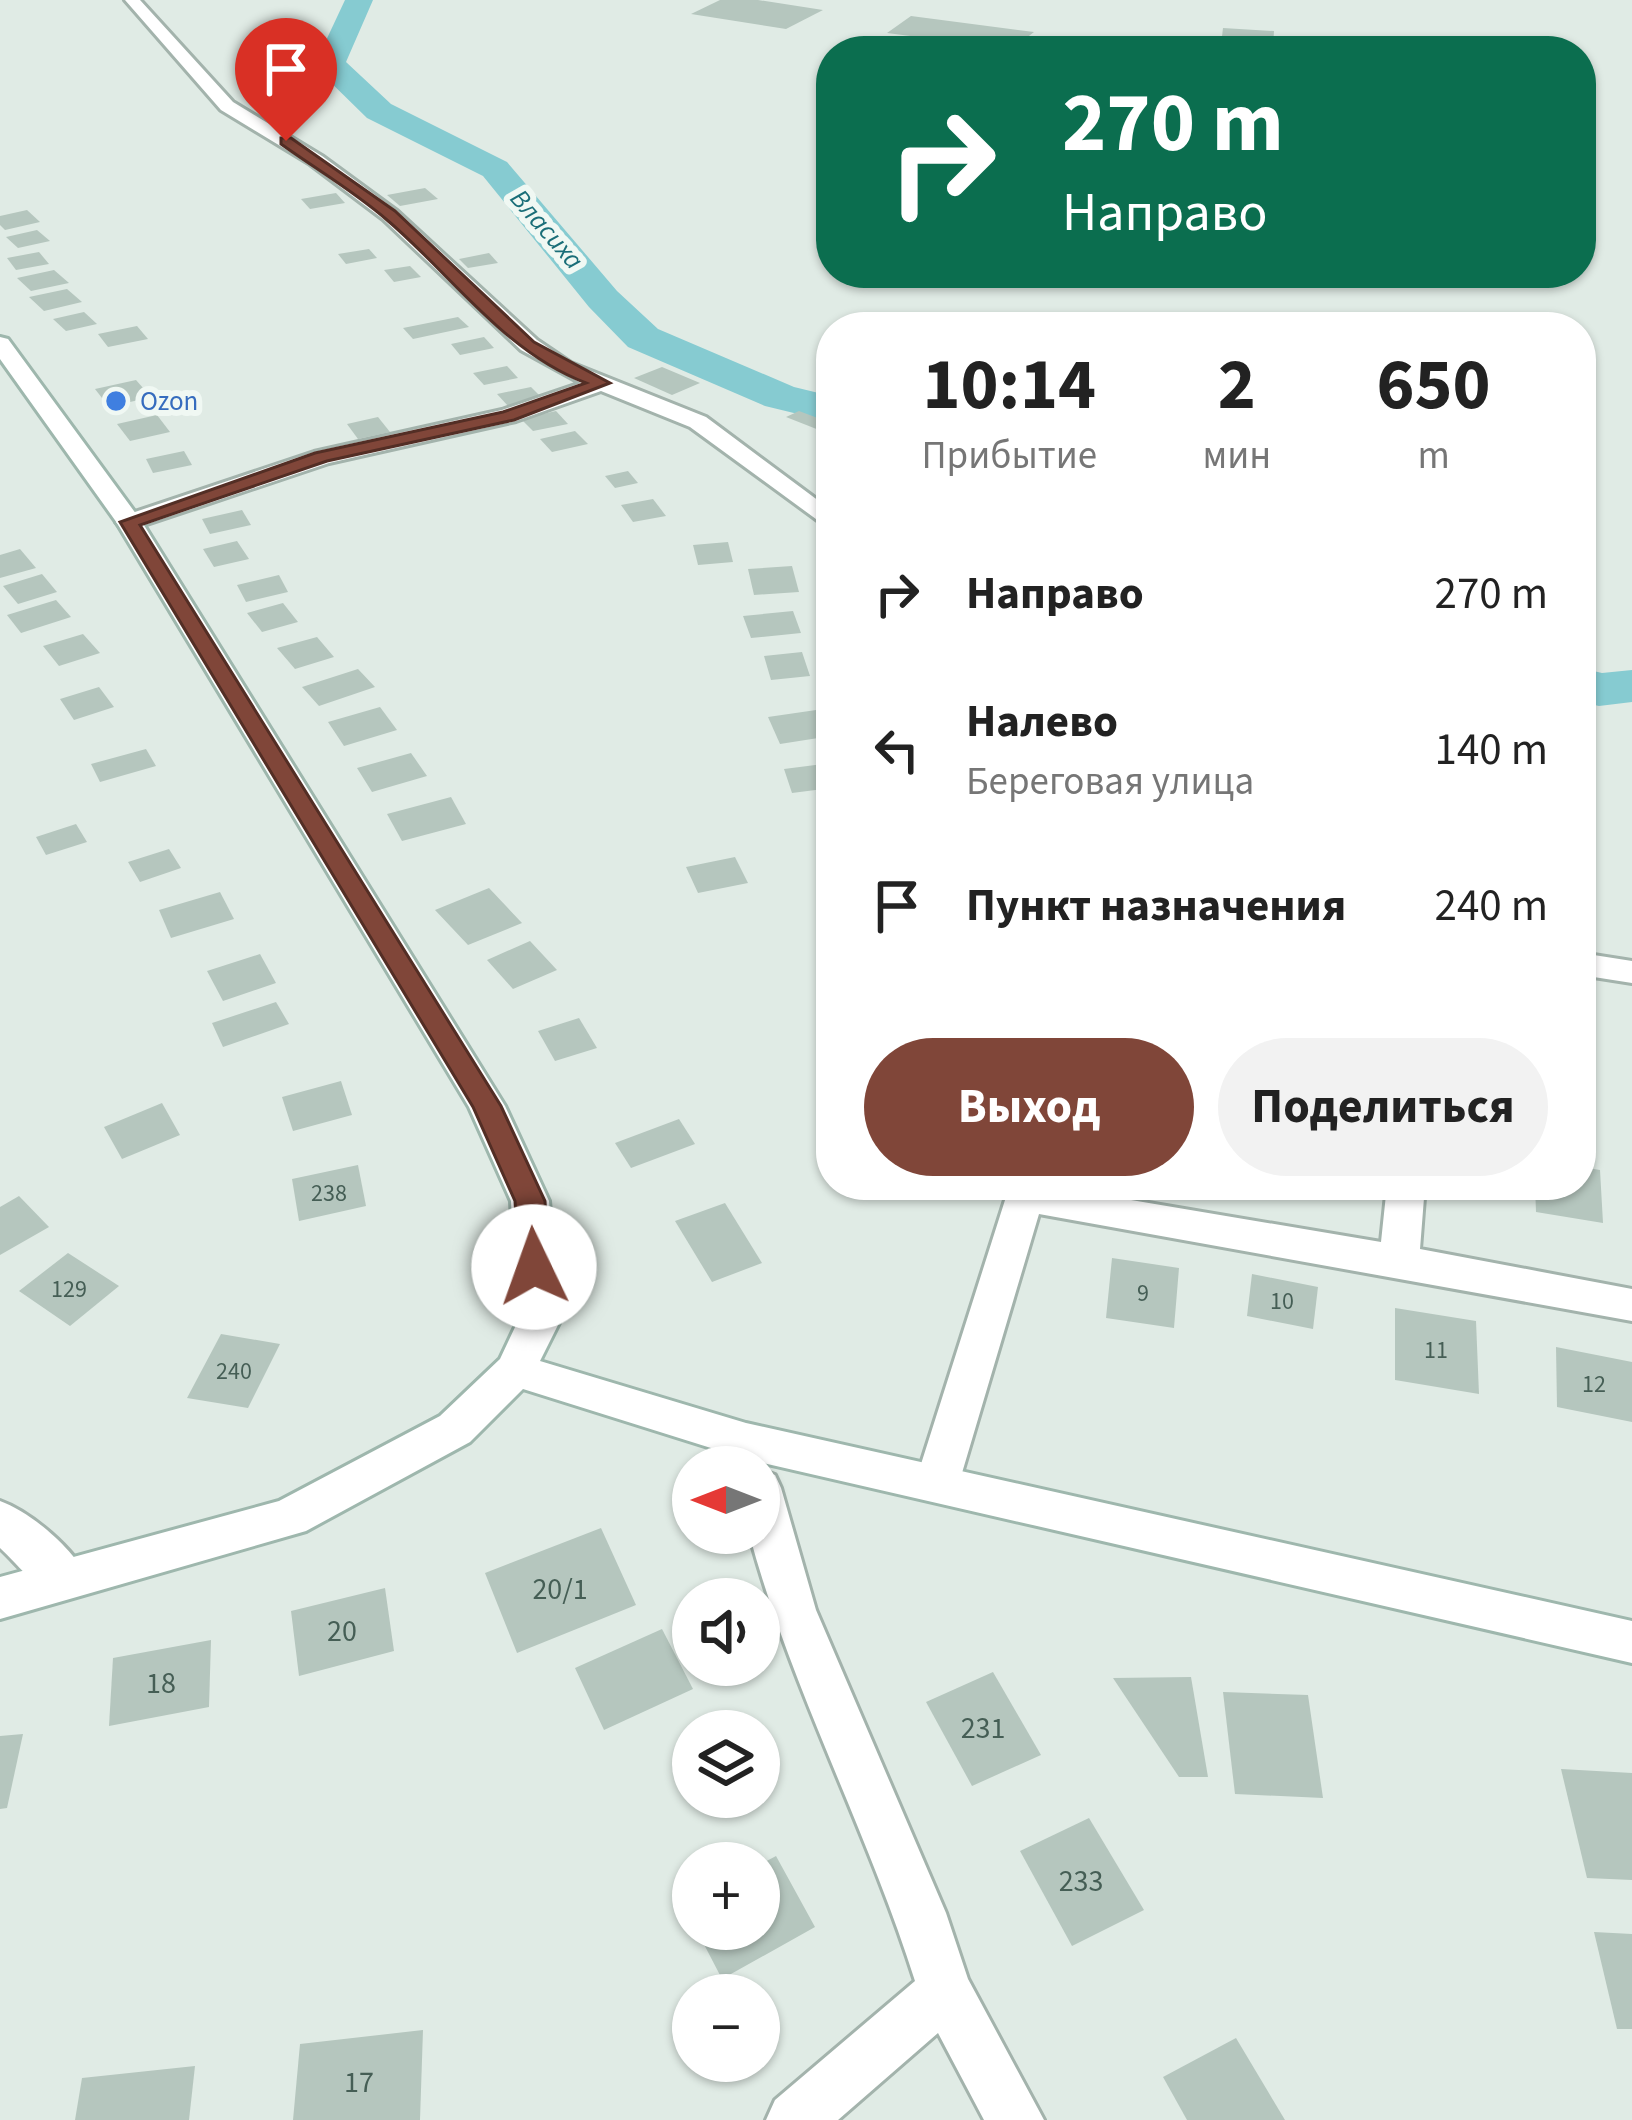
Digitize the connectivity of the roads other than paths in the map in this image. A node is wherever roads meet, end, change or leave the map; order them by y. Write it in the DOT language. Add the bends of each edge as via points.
graph roads {
  1 [pos="132,0"];
  2 [pos="0,344"];
  3 [pos="602,383"];
  4 [pos="816,511"];
  5 [pos="129,522"];
  6 [pos="1596,966"];
  7 [pos="1632,972"];
  8 [pos="1021,1200"];
  9 [pos="1073,1200"];
  10 [pos="1405,1200"];
  11 [pos="1399,1260"];
  12 [pos="1632,1305"];
  13 [pos="515,1370"];
  14 [pos="705,1446"];
  15 [pos="780,1468"];
  16 [pos="937,1483"];
  17 [pos="0,1520"];
  18 [pos="778,1554"];
  19 [pos="66,1580"];
  20 [pos="0,1598"];
  21 [pos="1632,1642"];
  22 [pos="945,1991"];
  23 [pos="795,2120"];
  24 [pos="1015,2120"];
  1 -- 3 [label="street" via="226,106 390,214 529,346"];
  2 -- 5 [label="street"];
  3 -- 4 [label="street" via="698,422"];
  3 -- 5 [label="street" via="508,416 322,457"];
  5 -- 13 [label="street" via="487,1106 513,1163 530,1201 538,1323"];
  6 -- 7 [label="street"];
  8 -- 16 [label="street"];
  9 -- 11 [label="street"];
  10 -- 11 [label="street"];
  11 -- 12 [label="street"];
  13 -- 14 [label="street"];
  13 -- 19 [label="street" via="455,1429 290,1517"];
  15 -- 16 [label="street"];
  16 -- 21 [label="street"];
  17 -- 19 [label="street"];
  18 -- 22 [label="street"];
  19 -- 20 [label="street"];
  22 -- 23 [label="street"];
  22 -- 24 [label="street"];
}
